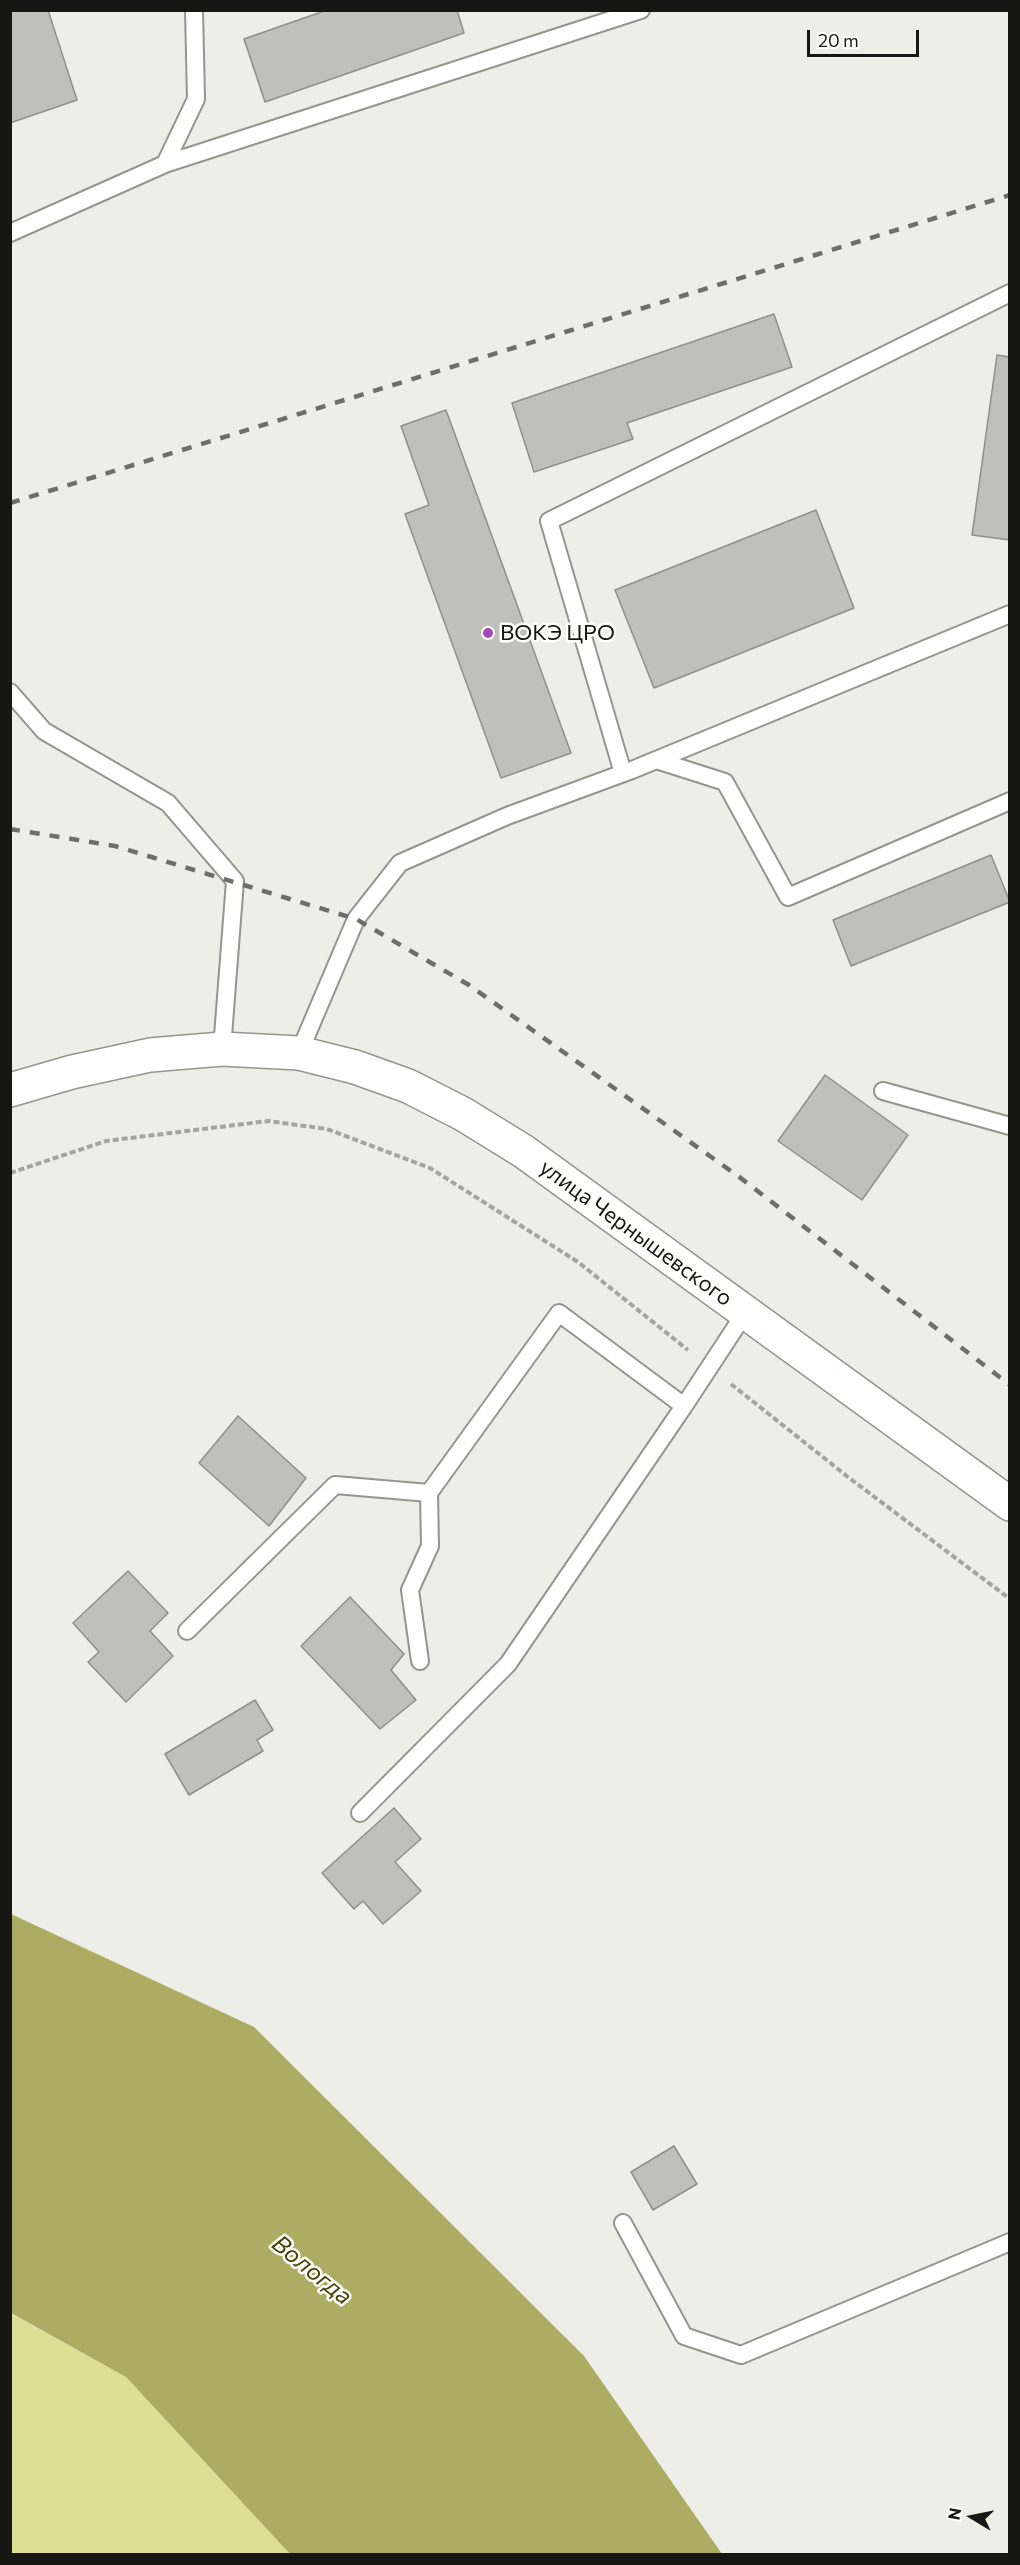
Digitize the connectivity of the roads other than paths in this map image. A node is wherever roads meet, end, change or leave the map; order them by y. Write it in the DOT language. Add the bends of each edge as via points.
graph roads {
  1 [pos="194,10"];
  2 [pos="641,10"];
  3 [pos="165,164"];
  4 [pos="10,233"];
  5 [pos="1010,293"];
  6 [pos="1010,614"];
  7 [pos="10,692"];
  8 [pos="656,760"];
  9 [pos="623,773"];
  10 [pos="1010,801"];
  11 [pos="222,1049"];
  12 [pos="299,1053"];
  13 [pos="10,1090"];
  14 [pos="883,1091"];
  15 [pos="1010,1126"];
  16 [pos="746,1312"];
  17 [pos="684,1406"];
  18 [pos="429,1493"];
  19 [pos="1010,1504"];
  20 [pos="187,1630"];
  21 [pos="420,1661"];
  22 [pos="360,1813"];
  23 [pos="622,2223"];
  24 [pos="1010,2242"];
  1 -- 3 [label="lane" via="196,99"];
  2 -- 3 [label="lane"];
  3 -- 4 [label="lane"];
  5 -- 9 [label="lane" via="549,520"];
  6 -- 8 [label="lane"];
  7 -- 11 [label="lane" via="44,731 168,803 235,881"];
  8 -- 9 [label="lane"];
  8 -- 10 [label="lane" via="725,782 788,897"];
  9 -- 12 [label="lane" via="507,816 400,863 356,919"];
  11 -- 12 [label="main road, улица Чернышевского"];
  11 -- 13 [label="main road, улица Чернышевского" via="150,1055"];
  12 -- 16 [label="main road, улица Чернышевского" via="356,1067 408,1086 463,1114 523,1151"];
  14 -- 15 [label="lane"];
  16 -- 17 [label="lane"];
  16 -- 19 [label="main road, улица Чернышевского"];
  17 -- 18 [label="lane" via="559,1313"];
  17 -- 22 [label="lane" via="508,1664"];
  18 -- 20 [label="lane" via="335,1485"];
  18 -- 21 [label="lane" via="430,1546 410,1590"];
  23 -- 24 [label="lane" via="684,2336 741,2355"];
}
